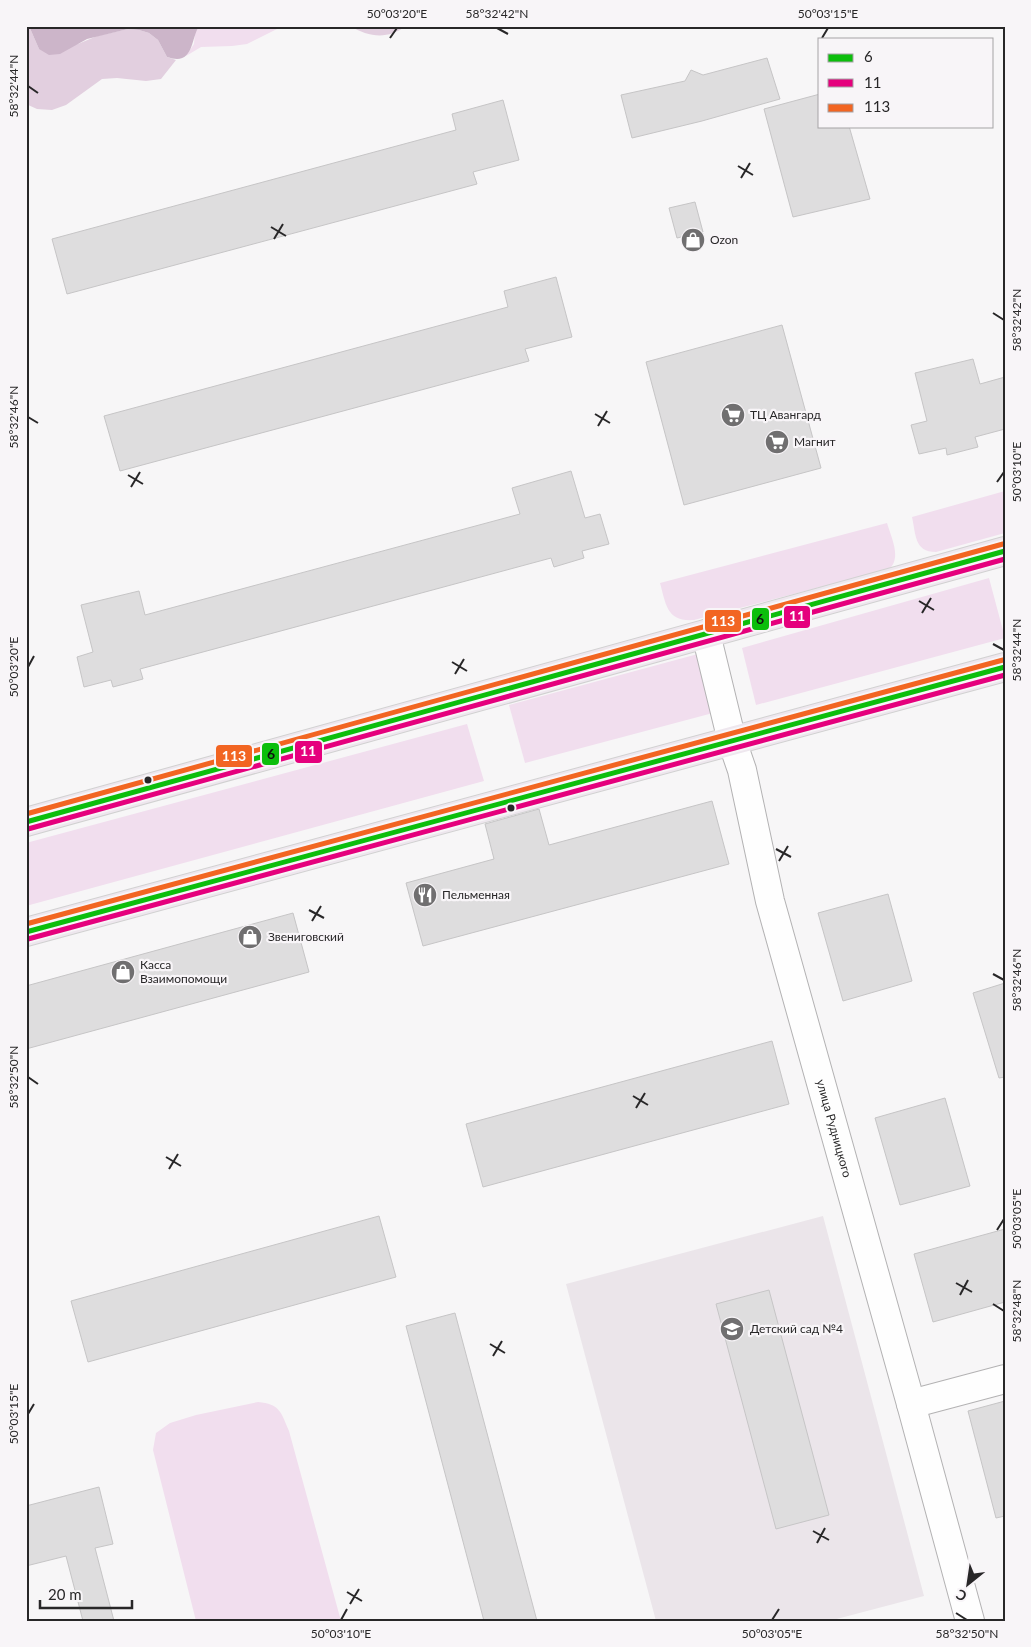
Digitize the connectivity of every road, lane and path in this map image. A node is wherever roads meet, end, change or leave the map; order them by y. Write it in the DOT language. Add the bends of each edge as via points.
graph roads {
  1 [pos="1005,552"];
  2 [pos="706,634"];
  3 [pos="1005,667"];
  4 [pos="732,741"];
  5 [pos="26,822"];
  6 [pos="26,932"];
  7 [pos="1005,1379"];
  8 [pos="912,1404"];
  9 [pos="970,1621"];
  1 -- 2 [label="main road"];
  2 -- 4 [label="street, улица Рудницкого"];
  2 -- 5 [label="main road"];
  3 -- 4 [label="main road"];
  4 -- 6 [label="main road"];
  4 -- 8 [label="street, улица Рудницкого" via="742,770 770,901"];
  7 -- 8 [label="street"];
  8 -- 9 [label="street, улица Рудницкого"];
}
